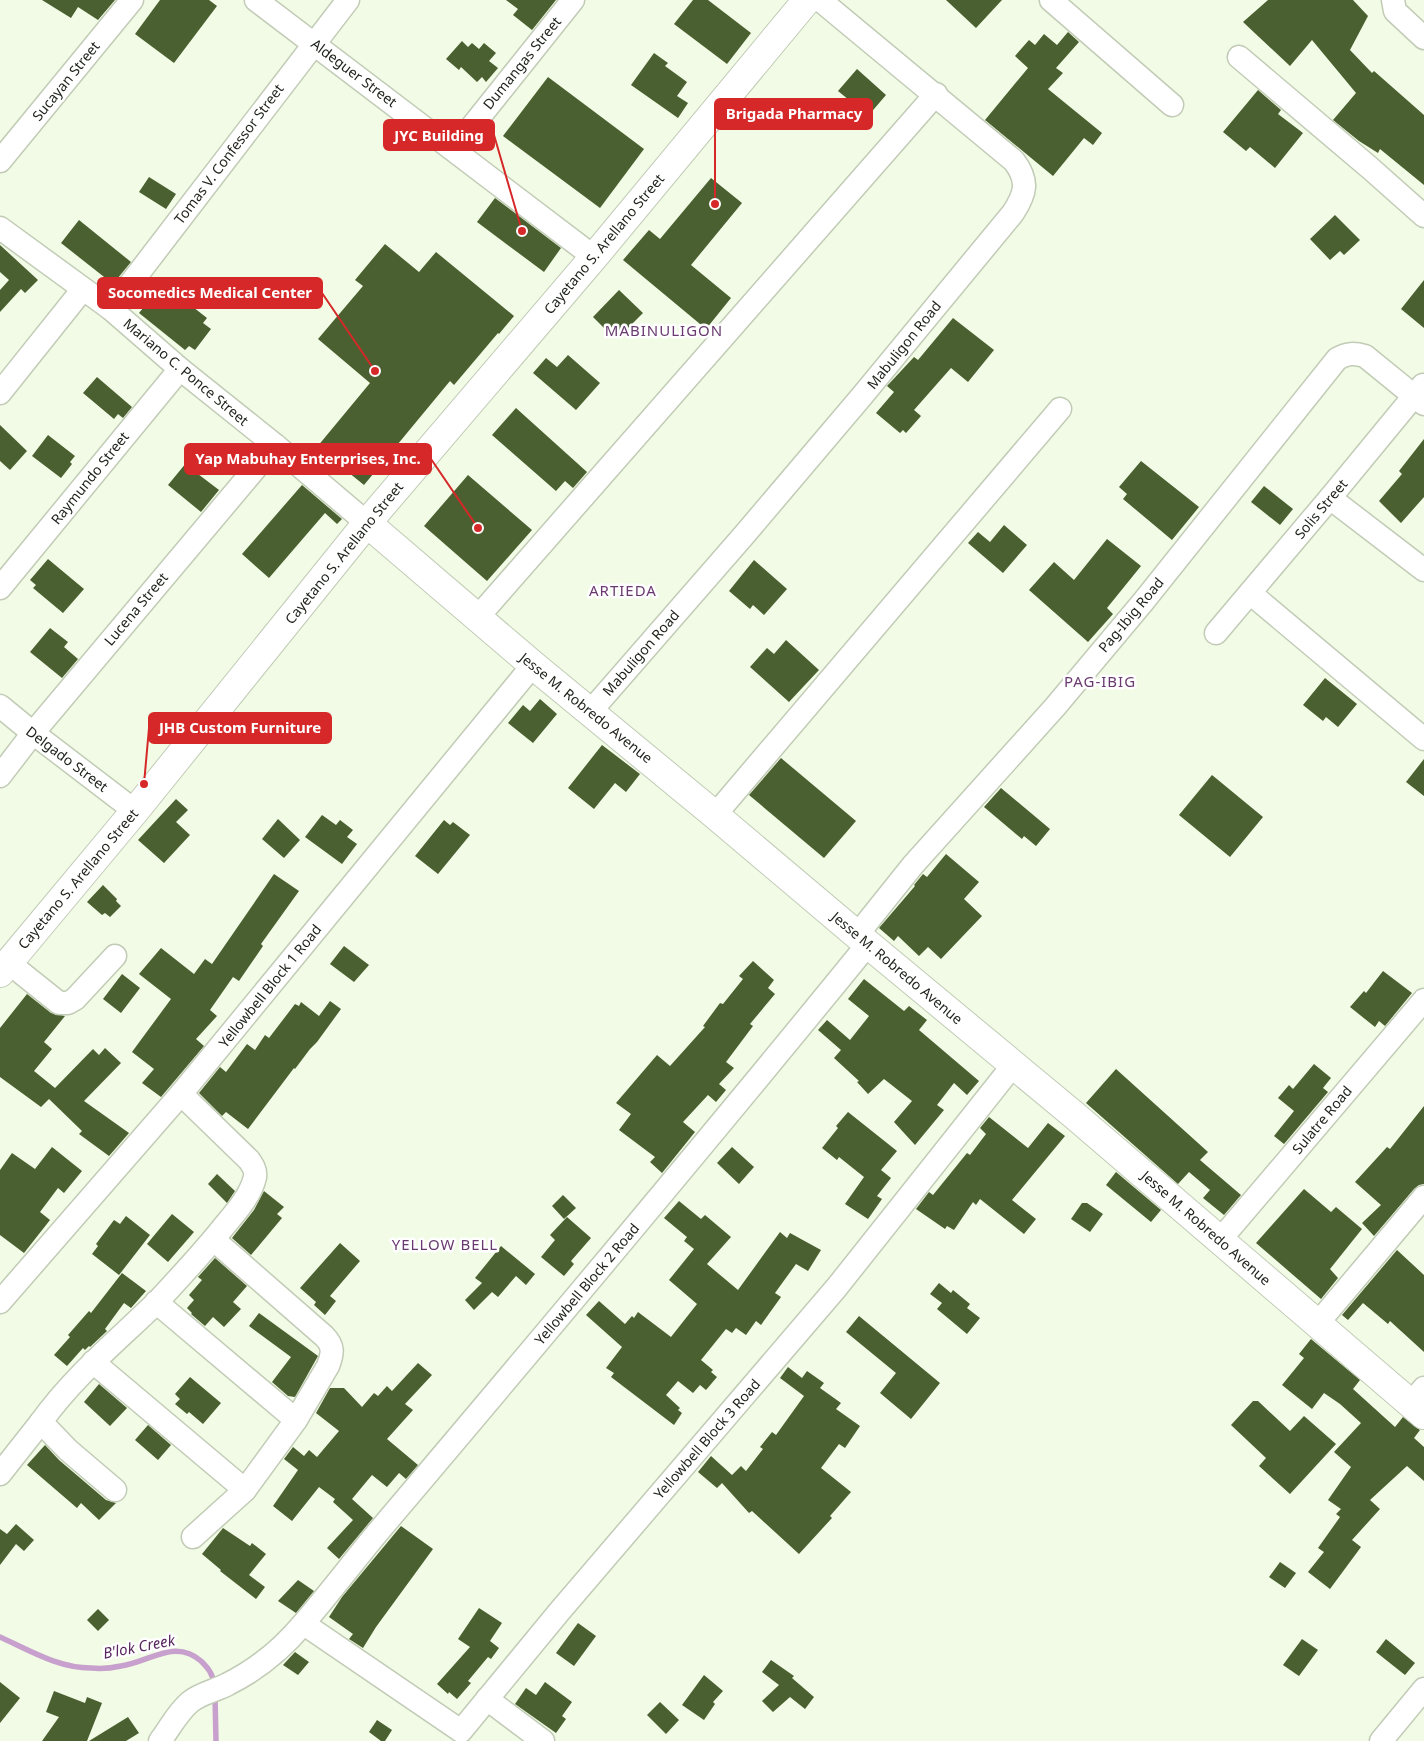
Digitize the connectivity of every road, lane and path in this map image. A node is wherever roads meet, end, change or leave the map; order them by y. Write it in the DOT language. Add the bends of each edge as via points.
graph roads {
  1 [pos="132,0"];
  2 [pos="256,0"];
  3 [pos="348,0"];
  4 [pos="573,0"];
  5 [pos="808,0"];
  6 [pos="820,0"];
  7 [pos="1056,1"];
  8 [pos="1394,5"];
  9 [pos="1424,38"];
  10 [pos="314,43"];
  11 [pos="1238,57"];
  12 [pos="936,94"];
  13 [pos="1172,105"];
  14 [pos="454,149"];
  15 [pos="0,161"];
  16 [pos="1424,216"];
  17 [pos="0,228"];
  18 [pos="594,257"];
  19 [pos="83,289"];
  20 [pos="111,309"];
  21 [pos="180,369"];
  22 [pos="0,393"];
  23 [pos="1421,395"];
  24 [pos="1060,409"];
  25 [pos="275,444"];
  26 [pos="1330,498"];
  27 [pos="367,523"];
  28 [pos="1424,570"];
  29 [pos="0,588"];
  30 [pos="1250,593"];
  31 [pos="477,618"];
  32 [pos="1216,633"];
  33 [pos="533,665"];
  34 [pos="0,706"];
  35 [pos="590,712"];
  36 [pos="33,733"];
  37 [pos="1424,739"];
  38 [pos="0,776"];
  39 [pos="135,811"];
  40 [pos="715,815"];
  41 [pos="862,939"];
  42 [pos="115,956"];
  43 [pos="4,968"];
  44 [pos="1424,1000"];
  45 [pos="1014,1064"];
  46 [pos="181,1094"];
  47 [pos="1424,1197"];
  48 [pos="214,1240"];
  49 [pos="1220,1240"];
  50 [pos="0,1302"];
  51 [pos="156,1302"];
  52 [pos="1318,1324"];
  53 [pos="93,1362"];
  54 [pos="1420,1402"];
  55 [pos="296,1420"];
  56 [pos="41,1422"];
  57 [pos="0,1474"];
  58 [pos="115,1490"];
  59 [pos="245,1490"];
  60 [pos="193,1537"];
  61 [pos="304,1624"];
  62 [pos="1424,1689"];
  63 [pos="487,1699"];
  64 [pos="160,1741"];
  65 [pos="543,1741"];
  66 [pos="1381,1741"];
  1 -- 15 [label="street, Sucayan Street"];
  2 -- 10 [label="street, Aldeguer Street"];
  3 -- 10 [label="street, Tomas V. Confessor Street"];
  4 -- 14 [label="street, Dumangas Street"];
  5 -- 18 [label="main road, Cayetano S. Arellano Street"];
  6 -- 12 [label="street, Mabuligon Road"];
  7 -- 13 [label="street"];
  8 -- 9 [label="street"];
  10 -- 14 [label="street, Aldeguer Street"];
  10 -- 20 [label="street, Tomas V. Confessor Street"];
  11 -- 16 [label="street"];
  12 -- 31 [label="street"];
  12 -- 35 [label="street, Mabuligon Road" via="1014,160 1025,182 1021,201 862,396"];
  14 -- 18 [label="street, Aldeguer Street"];
  17 -- 19 [label="street, Mariano C. Ponce Street"];
  18 -- 27 [label="main road, Cayetano S. Arellano Street"];
  19 -- 20 [label="street, Mariano C. Ponce Street"];
  19 -- 22 [label="street"];
  20 -- 21 [label="street, Mariano C. Ponce Street"];
  21 -- 25 [label="street, Mariano C. Ponce Street"];
  21 -- 29 [label="street, Raymundo Street"];
  23 -- 26 [label="street, Solis Street"];
  23 -- 41 [label="street, Pag-Ibig Road" via="1365,356 1354,353 1337,359 1143,602 1055,707 913,865"];
  24 -- 40 [label="street"];
  25 -- 27 [label="street, Mariano C. Ponce Street"];
  25 -- 36 [label="street, Lucena Street"];
  26 -- 28 [label="street"];
  26 -- 30 [label="street, Solis Street"];
  27 -- 31 [label="main road, Jesse M. Robredo Avenue"];
  27 -- 39 [label="main road, Cayetano S. Arellano Street"];
  30 -- 32 [label="street, Solis Street"];
  30 -- 37 [label="street"];
  31 -- 33 [label="main road, Jesse M. Robredo Avenue"];
  33 -- 35 [label="main road, Jesse M. Robredo Avenue"];
  33 -- 46 [label="street, Yellowbell Block 1 Road"];
  34 -- 36 [label="street, Delgado Street"];
  35 -- 40 [label="main road, Jesse M. Robredo Avenue"];
  36 -- 38 [label="street, Lucena Street"];
  36 -- 39 [label="street, Delgado Street"];
  39 -- 43 [label="main road, Cayetano S. Arellano Street"];
  40 -- 41 [label="main road, Jesse M. Robredo Avenue"];
  41 -- 45 [label="main road, Jesse M. Robredo Avenue"];
  41 -- 61 [label="street, Yellowbell Block 2 Road" via="715,1131"];
  42 -- 43 [label="street" via="68,1003 59,1003"];
  44 -- 49 [label="street, Sulatre Road"];
  45 -- 49 [label="main road, Jesse M. Robredo Avenue"];
  45 -- 63 [label="street, Yellowbell Block 3 Road" via="837,1287"];
  46 -- 48 [label="street" via="236,1146 254,1168 250,1190"];
  46 -- 50 [label="street, Yellowbell Block 1 Road"];
  47 -- 52 [label="street"];
  48 -- 51 [label="street"];
  48 -- 55 [label="street" via="331,1342 332,1356 328,1366"];
  49 -- 52 [label="main road, Jesse M. Robredo Avenue"];
  51 -- 53 [label="street"];
  51 -- 55 [label="street"];
  52 -- 54 [label="main road, Jesse M. Robredo Avenue"];
  53 -- 56 [label="street"];
  53 -- 59 [label="street"];
  55 -- 59 [label="street"];
  56 -- 57 [label="street"];
  56 -- 58 [label="street"];
  59 -- 60 [label="street"];
  61 -- 63 [label="street, Yellowbell Block 3 Road" via="461,1731"];
  61 -- 64 [label="street, Yellowbell Block 2 Road" via="264,1663 223,1687 199,1695 179,1714"];
  62 -- 66 [label="street"];
  63 -- 65 [label="street"];
}
